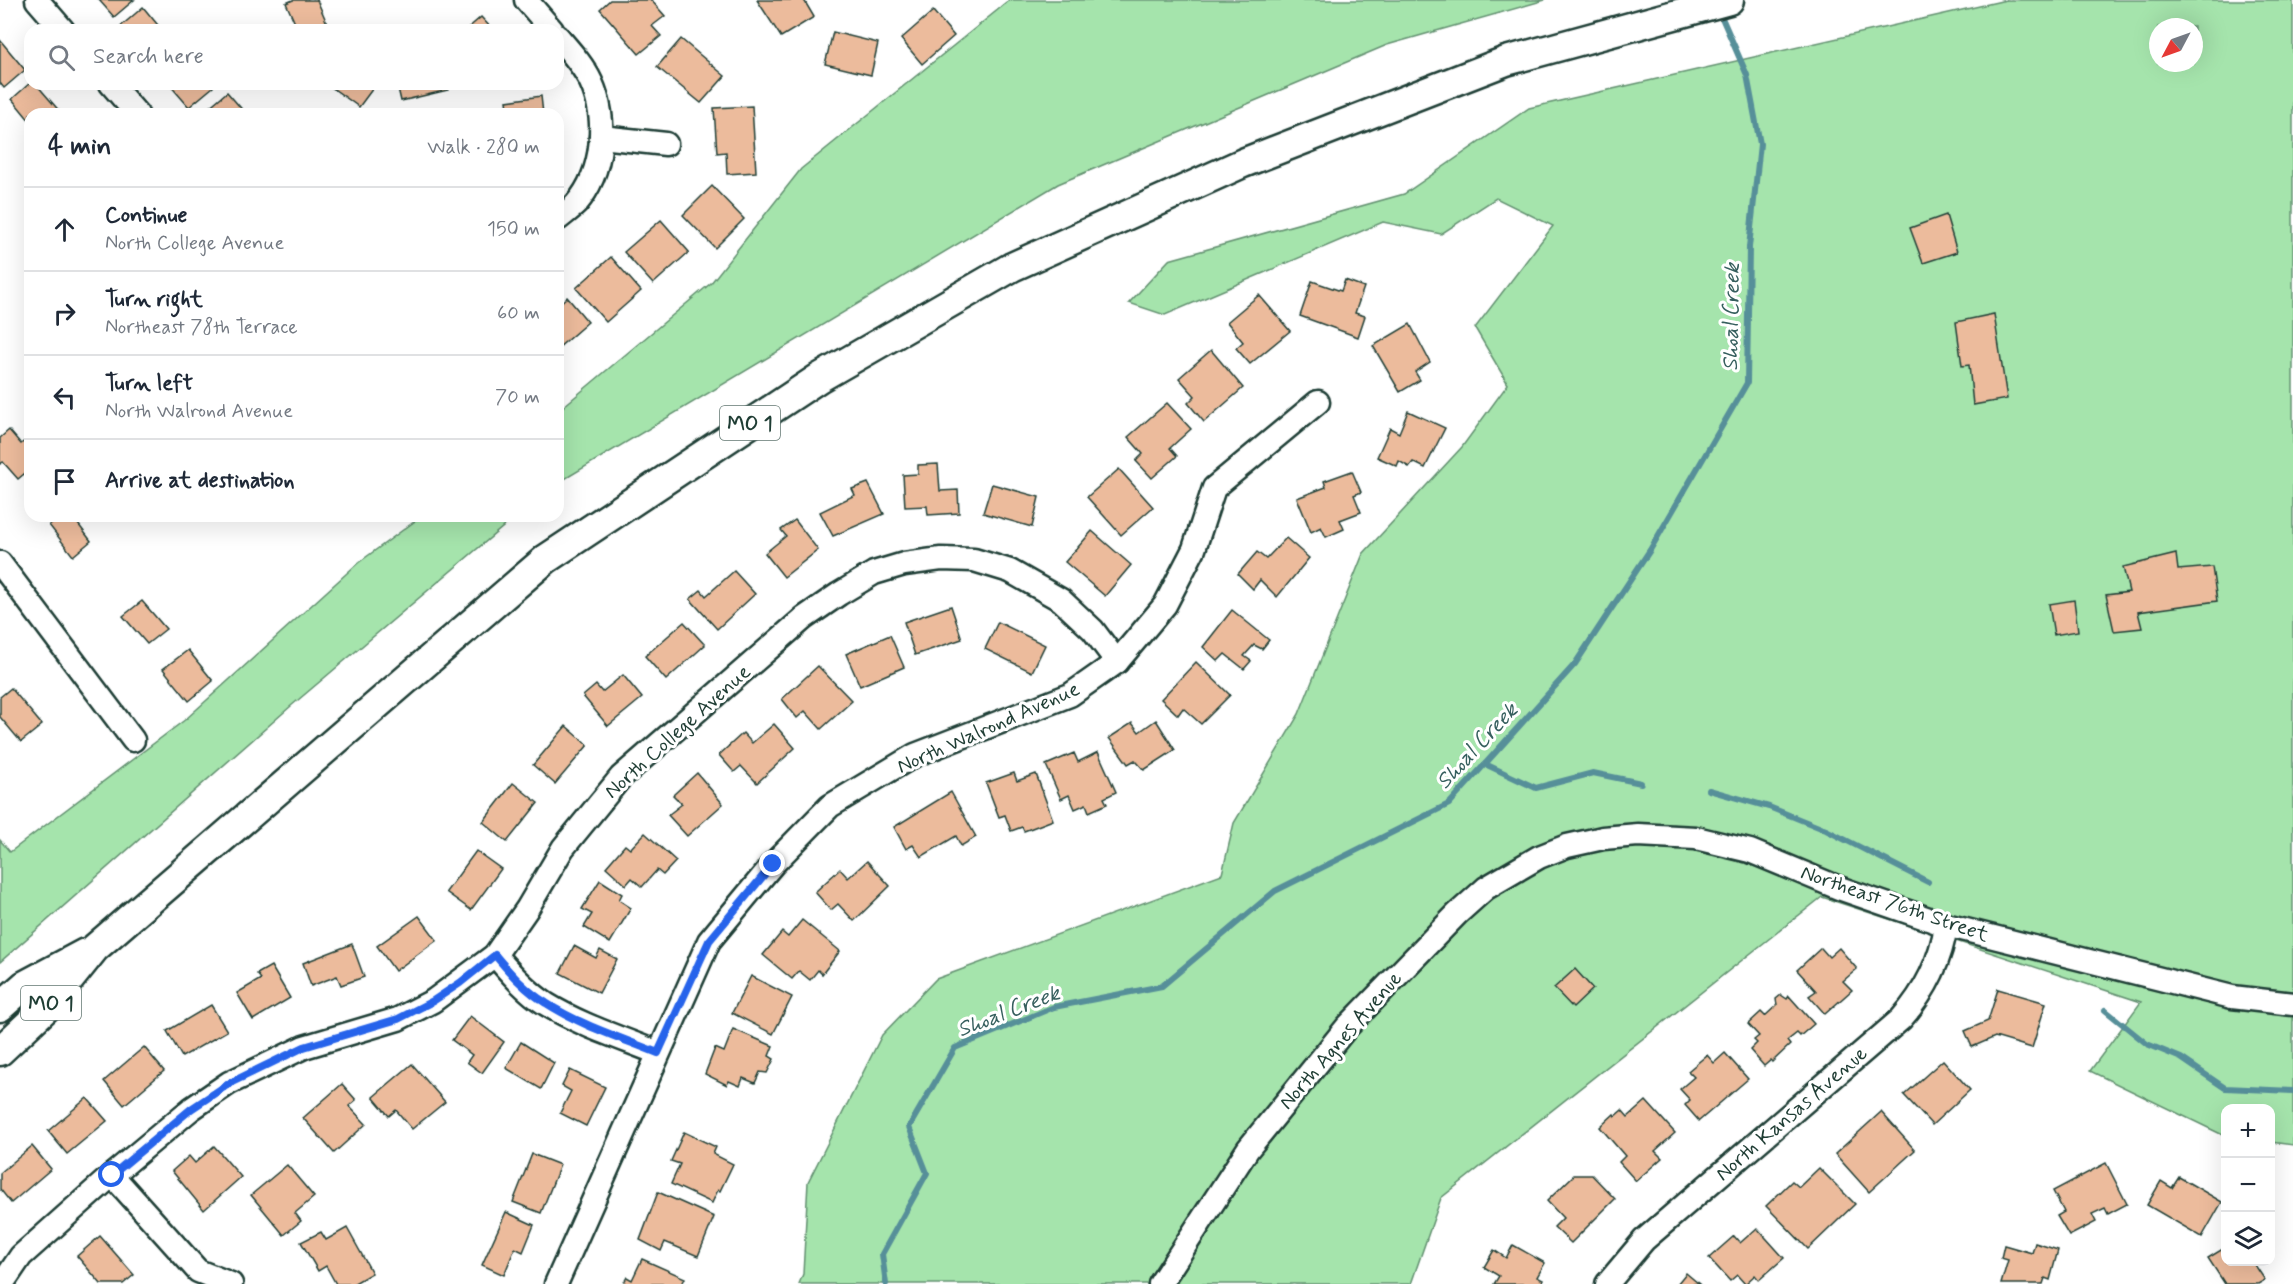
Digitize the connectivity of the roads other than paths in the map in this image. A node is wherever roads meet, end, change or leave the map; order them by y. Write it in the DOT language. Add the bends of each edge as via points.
graph roads {
  1 [pos="37,0"];
  2 [pos="526,0"];
  3 [pos="1729,0"];
  4 [pos="58,24"];
  5 [pos="547,24"];
  6 [pos="564,44"];
  7 [pos="116,90"];
  8 [pos="132,108"];
  9 [pos="601,137"];
  10 [pos="666,144"];
  11 [pos="564,214"];
  12 [pos="1318,402"];
  13 [pos="0,564"];
  14 [pos="1117,662"];
  15 [pos="133,740"];
  16 [pos="1567,846"];
  17 [pos="1946,925"];
  18 [pos="95,948"];
  19 [pos="495,955"];
  20 [pos="2293,1004"];
  21 [pos="0,1007"];
  22 [pos="0,1051"];
  23 [pos="658,1053"];
  24 [pos="112,1175"];
  25 [pos="2,1284"];
  26 [pos="231,1284"];
  27 [pos="556,1284"];
  28 [pos="1160,1284"];
  29 [pos="1607,1284"];
  1 -- 4 [label="street"];
  2 -- 5 [label="street"];
  3 -- 18 [label="main road, MO 1" via="1506,61 1243,163 1012,267 819,378 546,559"];
  6 -- 9 [label="street" via="590,81 599,108"];
  7 -- 8 [label="street"];
  9 -- 10 [label="street"];
  9 -- 11 [label="street" via="588,185"];
  12 -- 14 [label="street, North Walrond Avenue" via="1214,488 1194,549 1165,605"];
  13 -- 15 [label="street"];
  14 -- 19 [label="street, North College Avenue" via="1093,630 1061,600 1010,571 974,560 941,559 874,573 804,618 621,777 563,848"];
  14 -- 23 [label="street, North Walrond Avenue" via="1070,695 915,755 830,806 773,864 709,941"];
  16 -- 17 [label="street, Northeast 76th Street" via="1638,835 1696,837 1750,851 1839,888"];
  16 -- 28 [label="street, North Agnes Avenue" via="1539,857 1486,888 1347,1027 1248,1149"];
  17 -- 20 [label="street, Northeast 76th Street" via="2232,997"];
  17 -- 29 [label="street, North Kansas Avenue" via="1944,944 1932,975 1900,1020 1644,1240"];
  18 -- 21 [label="main road, MO 1" via="25,985"];
  18 -- 22 [label="main road, MO 1" via="50,1004"];
  19 -- 23 [label="street" via="546,1004"];
  19 -- 24 [label="street, North College Avenue" via="442,995 398,1019 304,1047 230,1083 191,1109"];
  23 -- 27 [label="street, North Walrond Avenue"];
  24 -- 25 [label="street, North College Avenue" via="21,1256"];
  24 -- 26 [label="street" via="198,1271"];
}
